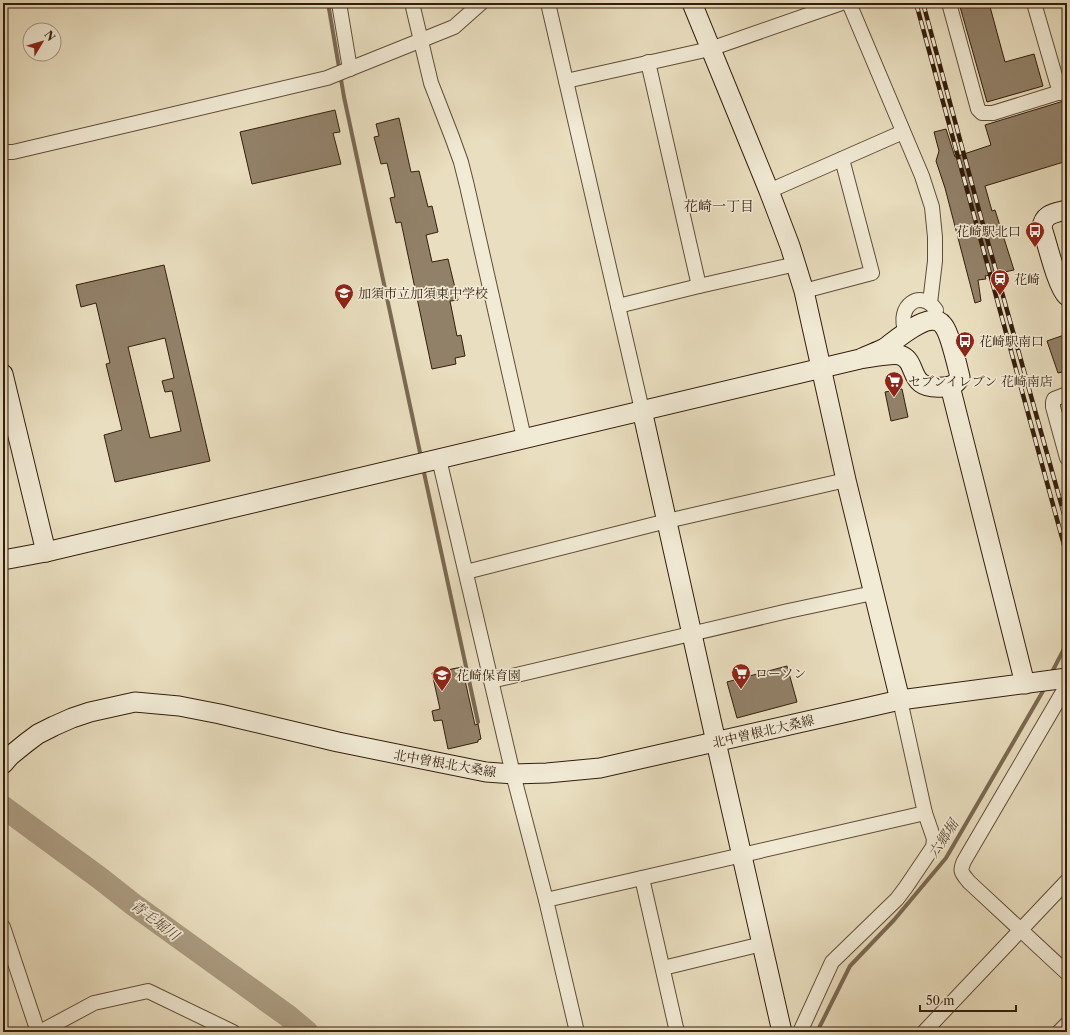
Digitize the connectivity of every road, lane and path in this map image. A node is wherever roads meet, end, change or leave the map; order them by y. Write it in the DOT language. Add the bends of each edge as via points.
graph roads {
  1 [pos="339,3"];
  2 [pos="412,3"];
  3 [pos="481,3"];
  4 [pos="548,3"];
  5 [pos="692,3"];
  6 [pos="842,3"];
  7 [pos="849,3"];
  8 [pos="949,3"];
  9 [pos="1034,3"];
  10 [pos="420,41"];
  11 [pos="710,49"];
  12 [pos="648,62"];
  13 [pos="350,69"];
  14 [pos="566,81"];
  15 [pos="1064,92"];
  16 [pos="903,132"];
  17 [pos="3,152"];
  18 [pos="842,159"];
  19 [pos="769,191"];
  20 [pos="1067,210"];
  21 [pos="796,264"];
  22 [pos="699,286"];
  23 [pos="804,291"];
  24 [pos="1067,296"];
  25 [pos="930,303"];
  26 [pos="618,306"];
  27 [pos="943,324"];
  28 [pos="906,332"];
  29 [pos="860,359"];
  30 [pos="822,368"];
  31 [pos="3,374"];
  32 [pos="950,386"];
  33 [pos="1067,394"];
  34 [pos="642,410"];
  35 [pos="524,438"];
  36 [pos="1067,458"];
  37 [pos="440,459"];
  38 [pos="846,480"];
  39 [pos="666,521"];
  40 [pos="46,552"];
  41 [pos="3,560"];
  42 [pos="466,572"];
  43 [pos="873,593"];
  44 [pos="692,634"];
  45 [pos="491,681"];
  46 [pos="1065,681"];
  47 [pos="1031,683"];
  48 [pos="900,700"];
  49 [pos="716,742"];
  50 [pos="3,764"];
  51 [pos="513,774"];
  52 [pos="926,813"];
  53 [pos="742,855"];
  54 [pos="642,878"];
  55 [pos="1067,881"];
  56 [pos="546,900"];
  57 [pos="3,927"];
  58 [pos="1020,929"];
  59 [pos="762,944"];
  60 [pos="663,968"];
  61 [pos="1067,973"];
  62 [pos="1067,1024"];
  63 [pos="39,1032"];
  64 [pos="233,1032"];
  65 [pos="577,1032"];
  66 [pos="677,1032"];
  67 [pos="782,1032"];
  68 [pos="800,1032"];
  69 [pos="924,1032"];
  70 [pos="1059,1032"];
  1 -- 13 [label="street"];
  2 -- 10 [label="street"];
  3 -- 10 [label="street" via="454,27"];
  4 -- 14 [label="street"];
  5 -- 11 [label="street"];
  6 -- 11 [label="street"];
  7 -- 16 [label="street"];
  8 -- 15 [label="street" via="978,109 982,113 993,113"];
  9 -- 15 [label="street"];
  10 -- 13 [label="street"];
  10 -- 35 [label="street" via="430,83 461,162"];
  11 -- 12 [label="street"];
  11 -- 19 [label="street"];
  12 -- 14 [label="street"];
  12 -- 22 [label="street"];
  13 -- 17 [label="street" via="327,78 13,152"];
  14 -- 26 [label="street"];
  16 -- 18 [label="street"];
  16 -- 25 [label="street" via="932,207 935,261"];
  18 -- 19 [label="street"];
  18 -- 23 [label="street" via="872,273"];
  19 -- 21 [label="street"];
  20 -- 24 [label="street" via="1049,215 1045,218 1042,228 1058,281"];
  21 -- 22 [label="street"];
  21 -- 23 [label="street"];
  22 -- 26 [label="street"];
  23 -- 30 [label="street"];
  25 -- 27 [label="street"];
  25 -- 28 [label="street" via="917,301 906,307 902,318"];
  26 -- 34 [label="street"];
  27 -- 28 [label="street" via="934,320 923,322"];
  27 -- 32 [label="street" via="948,333 960,377 957,383"];
  28 -- 29 [label="street" via="884,348"];
  29 -- 30 [label="street"];
  29 -- 32 [label="street" via="895,354 906,359 918,381 924,385"];
  30 -- 34 [label="street"];
  30 -- 38 [label="street"];
  31 -- 40 [label="street"];
  32 -- 47 [label="street"];
  33 -- 36 [label="street" via="1054,399 1053,402"];
  34 -- 35 [label="street"];
  34 -- 39 [label="street"];
  35 -- 37 [label="street"];
  37 -- 40 [label="street"];
  37 -- 42 [label="street"];
  38 -- 39 [label="street"];
  38 -- 43 [label="street"];
  39 -- 42 [label="street"];
  39 -- 44 [label="street"];
  40 -- 41 [label="street"];
  42 -- 45 [label="street"];
  43 -- 44 [label="street"];
  43 -- 48 [label="street"];
  44 -- 45 [label="street"];
  44 -- 49 [label="street"];
  45 -- 51 [label="street"];
  46 -- 47 [label="street, 北中曽根北大桑線"];
  46 -- 58 [label="street" via="961,868 969,882"];
  47 -- 48 [label="street, 北中曽根北大桑線"];
  48 -- 49 [label="street, 北中曽根北大桑線"];
  48 -- 52 [label="street"];
  49 -- 51 [label="street, 北中曽根北大桑線" via="600,768"];
  49 -- 53 [label="street"];
  50 -- 51 [label="street, 北中曽根北大桑線" via="38,734 60,723 90,712 135,702 179,706 470,769"];
  51 -- 56 [label="street"];
  52 -- 53 [label="street"];
  52 -- 68 [label="street" via="934,839 933,848 897,899 832,962"];
  53 -- 54 [label="street"];
  53 -- 59 [label="street"];
  54 -- 56 [label="street"];
  54 -- 60 [label="street"];
  55 -- 58 [label="street"];
  56 -- 65 [label="street"];
  57 -- 63 [label="street"];
  58 -- 61 [label="street"];
  58 -- 69 [label="street"];
  59 -- 60 [label="street"];
  59 -- 67 [label="street"];
  60 -- 66 [label="street"];
  62 -- 70 [label="street"];
  63 -- 64 [label="street" via="94,1004 148,991"];
}
